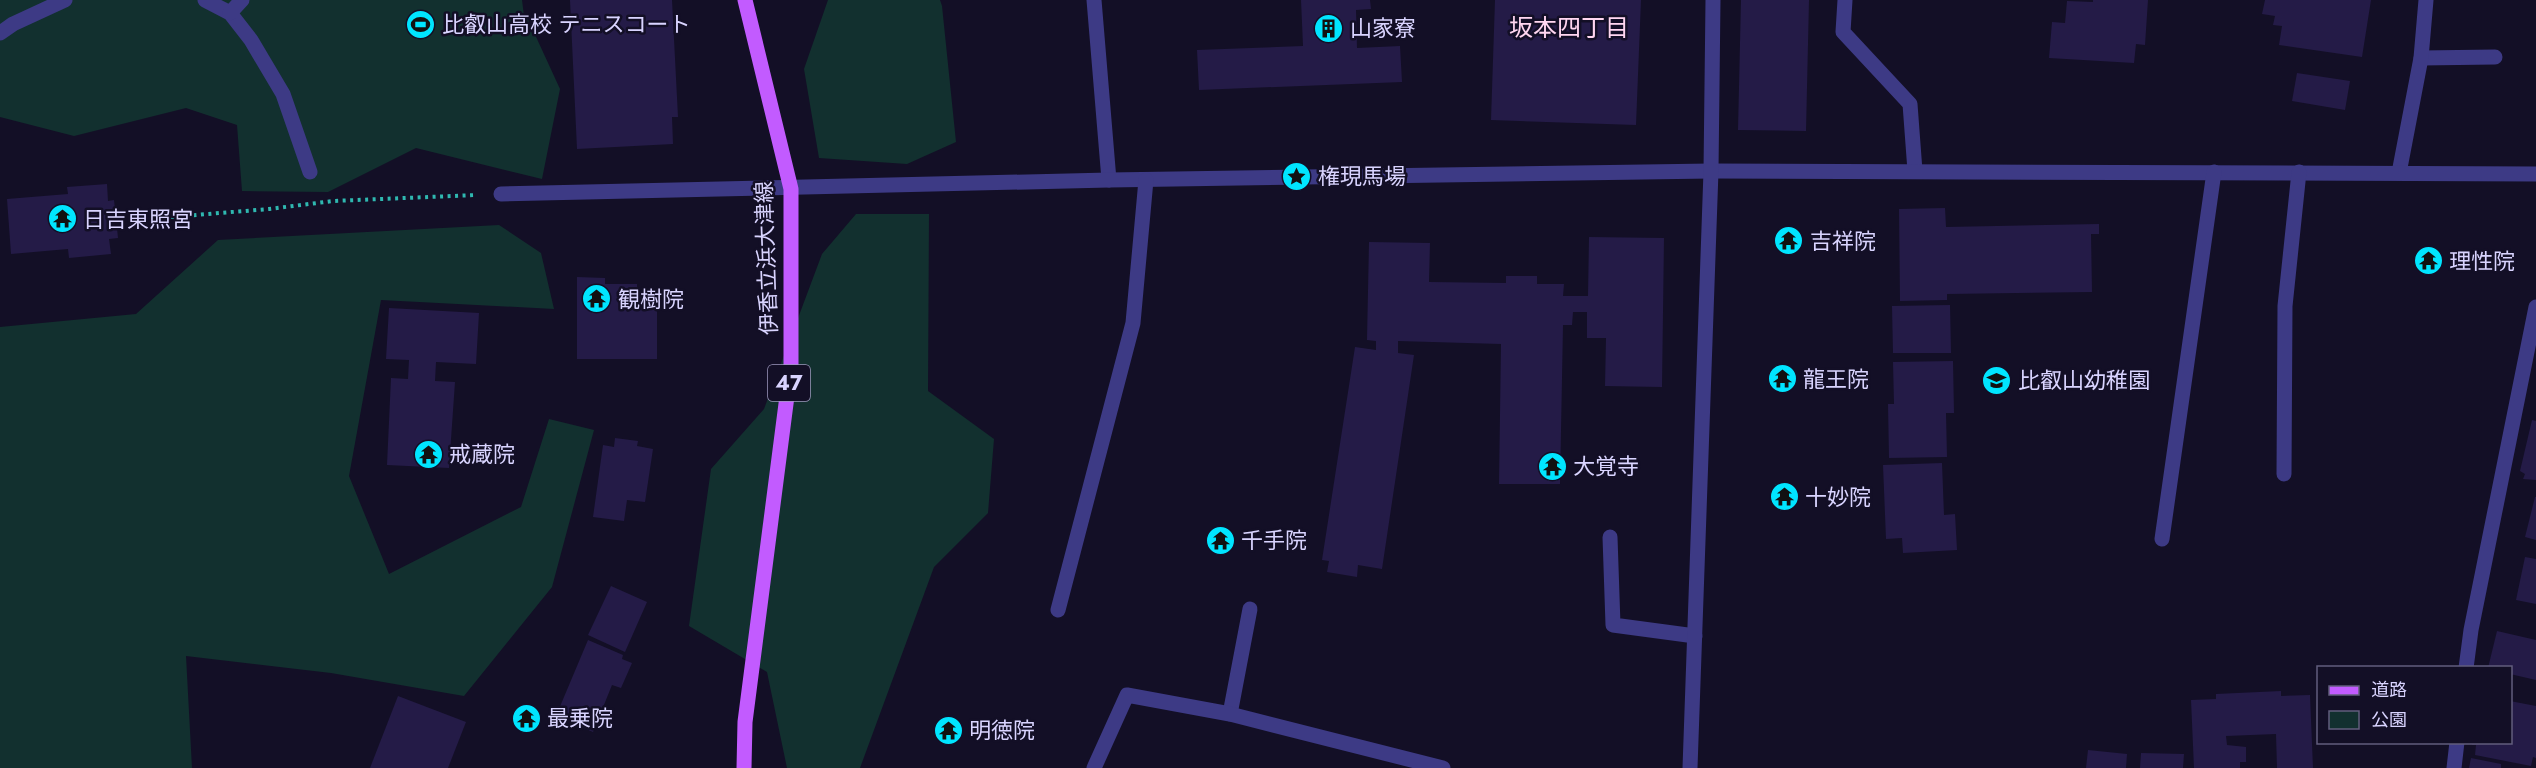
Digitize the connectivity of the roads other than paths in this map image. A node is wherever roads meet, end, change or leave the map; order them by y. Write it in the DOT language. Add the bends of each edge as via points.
graph roads {
  1 [pos="65,0"];
  2 [pos="205,0"];
  3 [pos="243,0"];
  4 [pos="745,0"];
  5 [pos="1094,0"];
  6 [pos="1713,0"];
  7 [pos="1845,0"];
  8 [pos="2426,0"];
  9 [pos="230,13"];
  10 [pos="0,33"];
  11 [pos="2495,57"];
  12 [pos="2421,58"];
  13 [pos="1711,171"];
  14 [pos="1915,171"];
  15 [pos="310,172"];
  16 [pos="2214,172"];
  17 [pos="2299,172"];
  18 [pos="2399,173"];
  19 [pos="2536,174"];
  20 [pos="1109,180"];
  21 [pos="1146,180"];
  22 [pos="791,189"];
  23 [pos="501,194"];
  24 [pos="2536,307"];
  25 [pos="2284,474"];
  26 [pos="1610,537"];
  27 [pos="2162,539"];
  28 [pos="1250,609"];
  29 [pos="1058,610"];
  30 [pos="1695,636"];
  31 [pos="2466,666"];
  32 [pos="1230,714"];
  33 [pos="2457,744"];
  34 [pos="744,768"];
  35 [pos="1094,768"];
  36 [pos="1443,768"];
  37 [pos="1690,768"];
  38 [pos="2454,768"];
  1 -- 10 [label="street"];
  2 -- 9 [label="street"];
  3 -- 9 [label="street"];
  4 -- 22 [label="main road, 伊香立浜大津線 / 47"];
  5 -- 20 [label="street"];
  6 -- 13 [label="street"];
  7 -- 14 [label="street" via="1843,32 1910,104"];
  8 -- 12 [label="street"];
  9 -- 15 [label="street" via="283,94"];
  11 -- 12 [label="street"];
  12 -- 18 [label="street"];
  13 -- 14 [label="street"];
  13 -- 21 [label="street"];
  13 -- 30 [label="street"];
  14 -- 16 [label="street"];
  16 -- 17 [label="street"];
  16 -- 27 [label="street"];
  17 -- 18 [label="street"];
  17 -- 25 [label="street" via="2285,306"];
  18 -- 19 [label="street"];
  20 -- 21 [label="street"];
  20 -- 22 [label="street"];
  21 -- 29 [label="street" via="1133,323"];
  22 -- 23 [label="street"];
  22 -- 34 [label="main road, 伊香立浜大津線 / 47" via="791,365 745,722"];
  24 -- 31 [label="street"];
  26 -- 30 [label="street" via="1612,625"];
  28 -- 32 [label="street"];
  30 -- 37 [label="street"];
  32 -- 35 [label="street" via="1127,695"];
  32 -- 36 [label="street"];
  33 -- 38 [label="street"];
}
